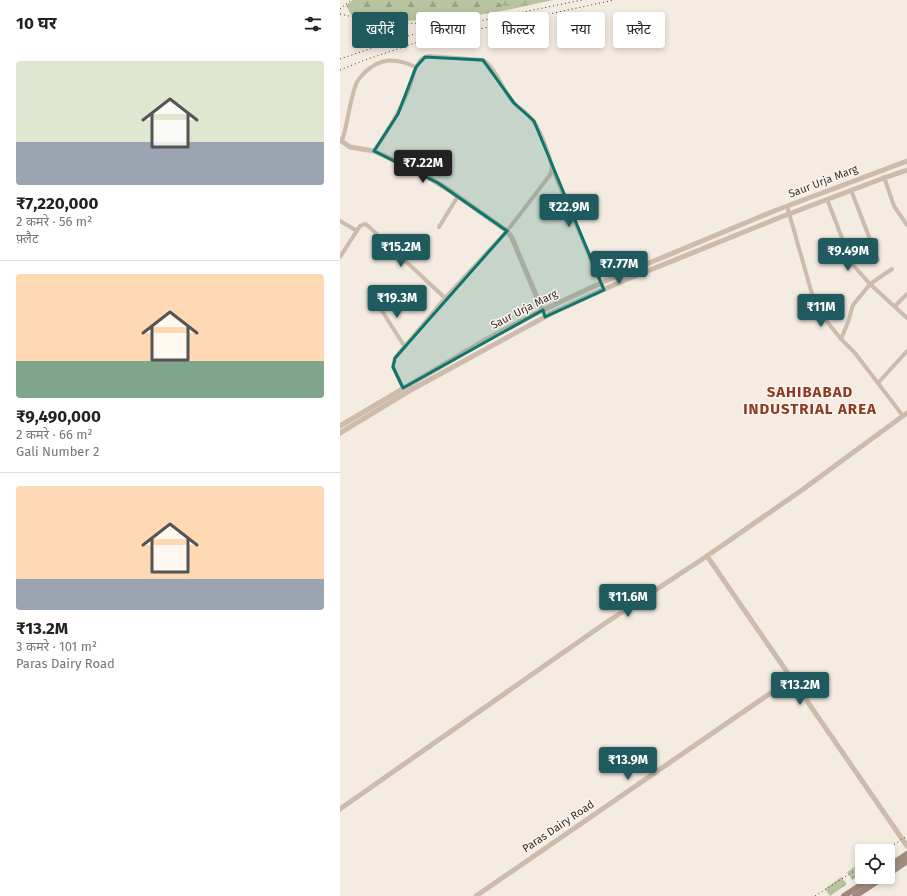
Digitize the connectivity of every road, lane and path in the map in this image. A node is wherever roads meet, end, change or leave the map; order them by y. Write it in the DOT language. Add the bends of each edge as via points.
graph roads {
  1 [pos="416,66"];
  2 [pos="341,140"];
  3 [pos="374,151"];
  4 [pos="907,161"];
  5 [pos="552,168"];
  6 [pos="907,170"];
  7 [pos="884,177"];
  8 [pos="851,190"];
  9 [pos="458,196"];
  10 [pos="827,199"];
  11 [pos="787,206"];
  12 [pos="789,214"];
  13 [pos="340,221"];
  14 [pos="906,223"];
  15 [pos="439,227"];
  16 [pos="357,231"];
  17 [pos="507,231"];
  18 [pos="340,257"];
  19 [pos="878,260"];
  20 [pos="892,269"];
  21 [pos="600,283"];
  22 [pos="870,284"];
  23 [pos="604,290"];
  24 [pos="907,294"];
  25 [pos="445,298"];
  26 [pos="375,300"];
  27 [pos="895,306"];
  28 [pos="543,310"];
  29 [pos="545,317"];
  30 [pos="907,318"];
  31 [pos="841,339"];
  32 [pos="405,347"];
  33 [pos="907,351"];
  34 [pos="878,383"];
  35 [pos="403,388"];
  36 [pos="905,415"];
  37 [pos="340,426"];
  38 [pos="340,433"];
  39 [pos="707,556"];
  40 [pos="790,679"];
  41 [pos="340,809"];
  42 [pos="907,846"];
  43 [pos="907,854"];
  44 [pos="907,861"];
  45 [pos="895,862"];
  46 [pos="895,869"];
  47 [pos="862,884"];
  48 [pos="873,884"];
  49 [pos="476,896"];
  50 [pos="844,896"];
  51 [pos="855,896"];
  1 -- 2 [label="street" via="401,61 384,61 372,66 361,76 356,84"];
  1 -- 3 [label="street" via="401,107"];
  1 -- 5 [label="street" via="429,56 480,60 487,63 514,103 534,121"];
  2 -- 3 [label="street" via="354,148"];
  3 -- 9 [label="street" via="421,173"];
  4 -- 11 [label="street, Saur Urja Marg"];
  5 -- 17 [label="street" via="550,175"];
  5 -- 21 [label="street"];
  6 -- 7 [label="street, Saur Urja Marg"];
  7 -- 8 [label="street, Saur Urja Marg"];
  7 -- 14 [label="street" via="894,206"];
  8 -- 10 [label="street, Saur Urja Marg"];
  8 -- 19 [label="street"];
  9 -- 15 [label="street"];
  9 -- 17 [label="street"];
  10 -- 12 [label="street, Saur Urja Marg"];
  10 -- 22 [label="street" via="852,264"];
  11 -- 12 [label="street"];
  11 -- 21 [label="street, Saur Urja Marg"];
  12 -- 23 [label="street, Saur Urja Marg"];
  12 -- 31 [label="street" via="816,308"];
  13 -- 16 [label="street"];
  16 -- 18 [label="street"];
  16 -- 25 [label="street" via="362,224 367,225"];
  17 -- 25 [label="street"];
  17 -- 28 [label="street"];
  20 -- 22 [label="street"];
  21 -- 23 [label="street"];
  21 -- 28 [label="street, Saur Urja Marg"];
  22 -- 27 [label="street"];
  22 -- 31 [label="street" via="853,305"];
  23 -- 29 [label="street, Saur Urja Marg"];
  24 -- 27 [label="street"];
  25 -- 32 [label="street"];
  26 -- 32 [label="street"];
  27 -- 30 [label="street"];
  28 -- 29 [label="street"];
  28 -- 35 [label="street, Saur Urja Marg"];
  29 -- 38 [label="street, Saur Urja Marg" via="409,390"];
  31 -- 34 [label="street"];
  32 -- 35 [label="street" via="396,358 393,367"];
  33 -- 34 [label="street"];
  34 -- 36 [label="street"];
  35 -- 37 [label="street, Saur Urja Marg"];
  36 -- 39 [label="street"];
  39 -- 40 [label="street"];
  39 -- 41 [label="street" via="604,624"];
  40 -- 42 [label="street"];
  40 -- 49 [label="street, Paras Dairy Road"];
  43 -- 45 [label="main road"];
  44 -- 46 [label="main road"];
  47 -- 50 [label="main road"];
  48 -- 51 [label="main road"];
}
